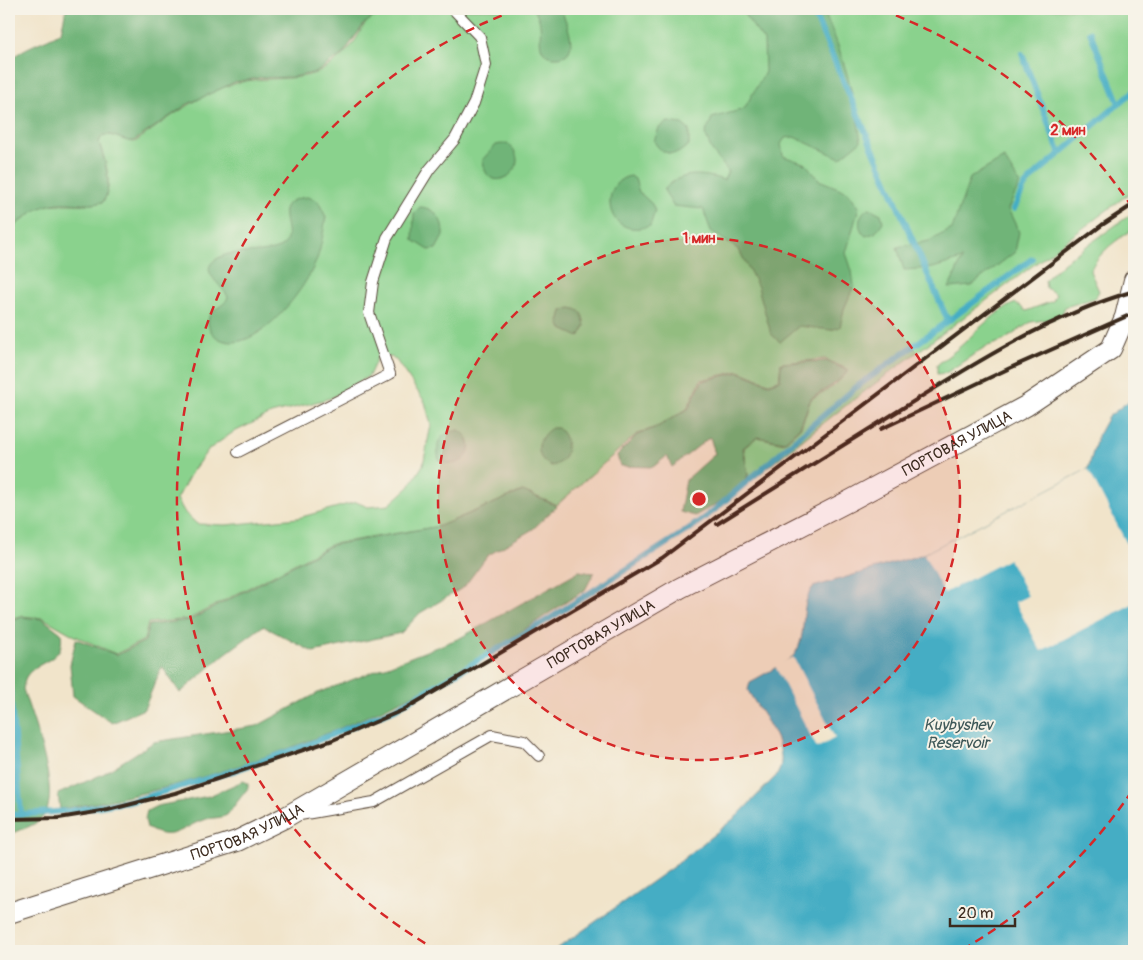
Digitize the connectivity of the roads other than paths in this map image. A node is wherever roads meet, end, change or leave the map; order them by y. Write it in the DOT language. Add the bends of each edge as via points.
graph roads {
  1 [pos="453,9"];
  2 [pos="1134,280"];
  3 [pos="238,452"];
  4 [pos="538,756"];
  5 [pos="284,818"];
  6 [pos="9,913"];
  1 -- 3 [label="lane" via="480,37 486,64 474,103 456,140 429,170 388,238 376,273 369,313 390,374"];
  2 -- 5 [label="street, ПОРТОВАЯ УЛИЦА" via="1125,317 1111,349 1026,406 680,588"];
  4 -- 5 [label="lane" via="524,741 492,735 374,802"];
  5 -- 6 [label="street, ПОРТОВАЯ УЛИЦА" via="237,841"];
}
